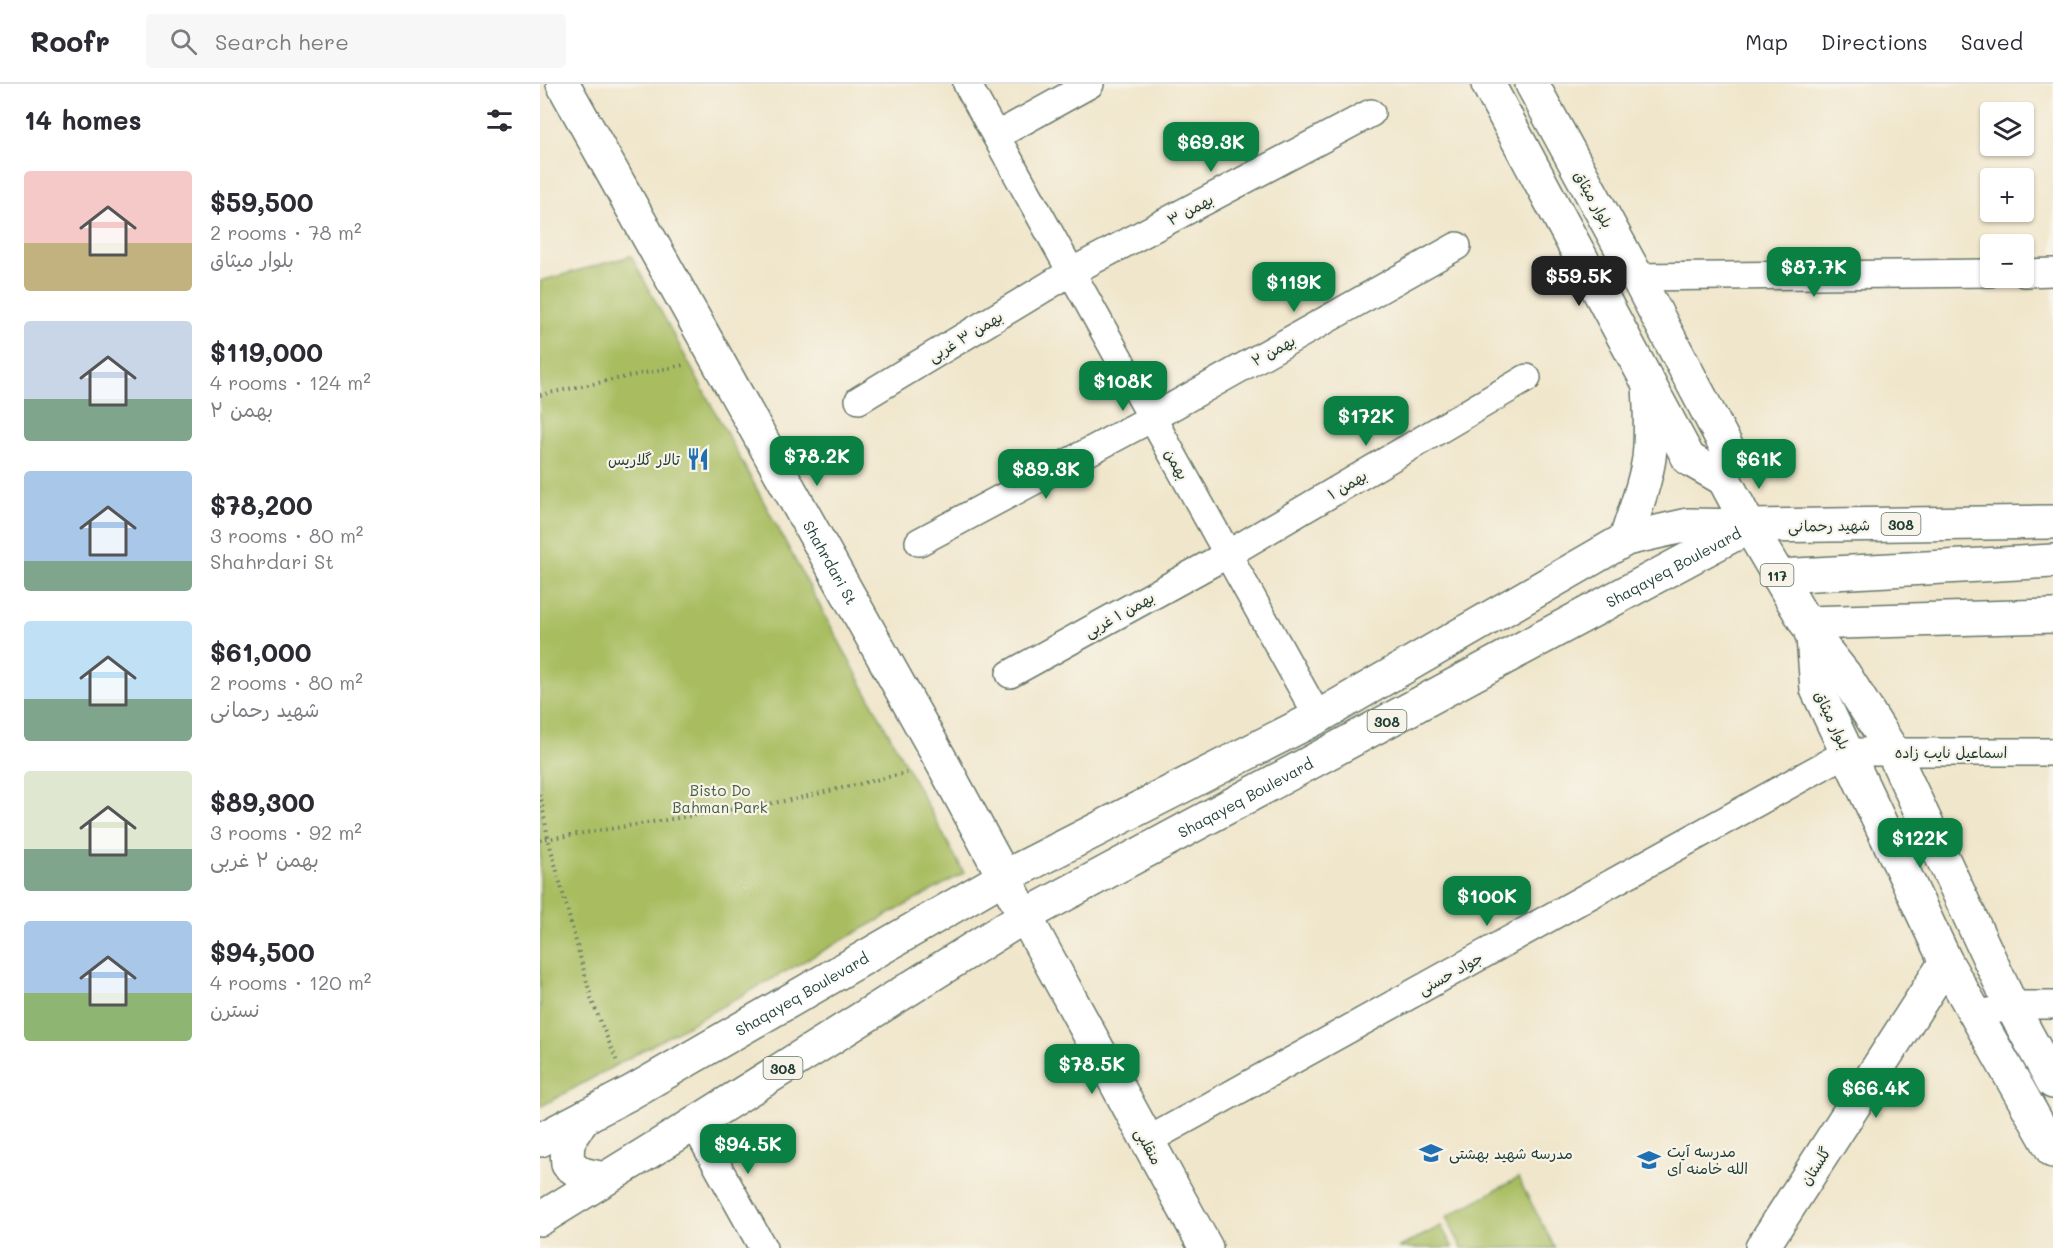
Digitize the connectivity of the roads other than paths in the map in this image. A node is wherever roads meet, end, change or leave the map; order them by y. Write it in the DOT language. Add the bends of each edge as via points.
graph roads {
  1 [pos="563,84"];
  2 [pos="967,84"];
  3 [pos="1090,84"];
  4 [pos="1488,84"];
  5 [pos="1532,84"];
  6 [pos="1371,113"];
  7 [pos="996,136"];
  8 [pos="1457,246"];
  9 [pos="1071,272"];
  10 [pos="2053,272"];
  11 [pos="1980,273"];
  12 [pos="2034,273"];
  13 [pos="1637,278"];
  14 [pos="1527,378"];
  15 [pos="1648,384"];
  16 [pos="859,400"];
  17 [pos="1152,418"];
  18 [pos="1724,479"];
  19 [pos="2053,522"];
  20 [pos="1749,526"];
  21 [pos="1626,539"];
  22 [pos="919,542"];
  23 [pos="1228,554"];
  24 [pos="2053,561"];
  25 [pos="1778,576"];
  26 [pos="2053,616"];
  27 [pos="1809,630"];
  28 [pos="1010,674"];
  29 [pos="1318,717"];
  30 [pos="1848,752"];
  31 [pos="1893,752"];
  32 [pos="2053,752"];
  33 [pos="1004,877"];
  34 [pos="1025,916"];
  35 [pos="1946,962"];
  36 [pos="2011,1005"];
  37 [pos="2053,1005"];
  38 [pos="1977,1016"];
  39 [pos="2053,1082"];
  40 [pos="586,1116"];
  41 [pos="694,1124"];
  42 [pos="540,1140"];
  43 [pos="1147,1142"];
  44 [pos="2053,1151"];
  45 [pos="605,1179"];
  46 [pos="540,1219"];
  47 [pos="762,1248"];
  48 [pos="1206,1248"];
  49 [pos="1762,1248"];
  1 -- 33 [label="main road, Shahrdari St"];
  2 -- 7 [label="street, بهمن"];
  3 -- 7 [label="street"];
  4 -- 15 [label="main road"];
  5 -- 13 [label="main road, بلوار میثاق"];
  6 -- 9 [label="street, بهمن ۳"];
  7 -- 9 [label="street, بهمن"];
  8 -- 17 [label="street, بهمن ۲"];
  9 -- 16 [label="street, بهمن ۳ غربی"];
  9 -- 17 [label="street, بهمن"];
  10 -- 12 [label="street"];
  11 -- 13 [label="street"];
  13 -- 18 [label="main road, بلوار میثاق" via="1727,448"];
  14 -- 23 [label="street, بهمن ۱"];
  15 -- 18 [label="main road" via="1689,459"];
  15 -- 21 [label="main road" via="1648,459"];
  17 -- 22 [label="street, بهمن ۲"];
  17 -- 23 [label="street, بهمن"];
  18 -- 20 [label="main road, 117"];
  19 -- 20 [label="main road, شهید رحمانی / 308"];
  20 -- 21 [label="main road, Shaqayeq Boulevard / 308" via="1688,525"];
  20 -- 25 [label="main road, 117"];
  20 -- 34 [label="main road, Shaqayeq Boulevard / 308"];
  21 -- 29 [label="main road, Shaqayeq Boulevard / 308"];
  23 -- 28 [label="street, بهمن ۱ غربی"];
  23 -- 29 [label="street, بهمن"];
  24 -- 25 [label="main road"];
  25 -- 27 [label="main road, 117"];
  26 -- 27 [label="main road"];
  27 -- 30 [label="main road, بلوار میثاق" via="1817,689"];
  27 -- 31 [label="main road, بلوار میثاق" via="1844,674"];
  29 -- 33 [label="main road, Shaqayeq Boulevard / 308"];
  30 -- 31 [label="street, اسماعیل نایب زاده"];
  30 -- 35 [label="main road, بلوار میثاق"];
  30 -- 43 [label="street, جواد حسنی"];
  31 -- 32 [label="street, اسماعیل نایب زاده"];
  31 -- 36 [label="main road, بلوار میثاق"];
  33 -- 34 [label="main road, Shahrdari St"];
  33 -- 40 [label="main road, Shaqayeq Boulevard / 308"];
  34 -- 41 [label="main road, Shaqayeq Boulevard / 308"];
  34 -- 43 [label="main road, منقلبی"];
  35 -- 38 [label="main road, بلوار میثاق"];
  35 -- 49 [label="main road, گلستان"];
  36 -- 37 [label="street"];
  36 -- 38 [label="street"];
  36 -- 39 [label="main road, بلوار میثاق"];
  38 -- 44 [label="main road, بلوار میثاق"];
  40 -- 42 [label="main road, Shaqayeq Boulevard / 308"];
  40 -- 45 [label="main road" via="566,1147 568,1164 582,1174"];
  41 -- 45 [label="main road, Shaqayeq Boulevard / 308"];
  41 -- 47 [label="street"];
  43 -- 48 [label="main road, منقلبی"];
  45 -- 46 [label="main road, Shaqayeq Boulevard / 308"];
}
